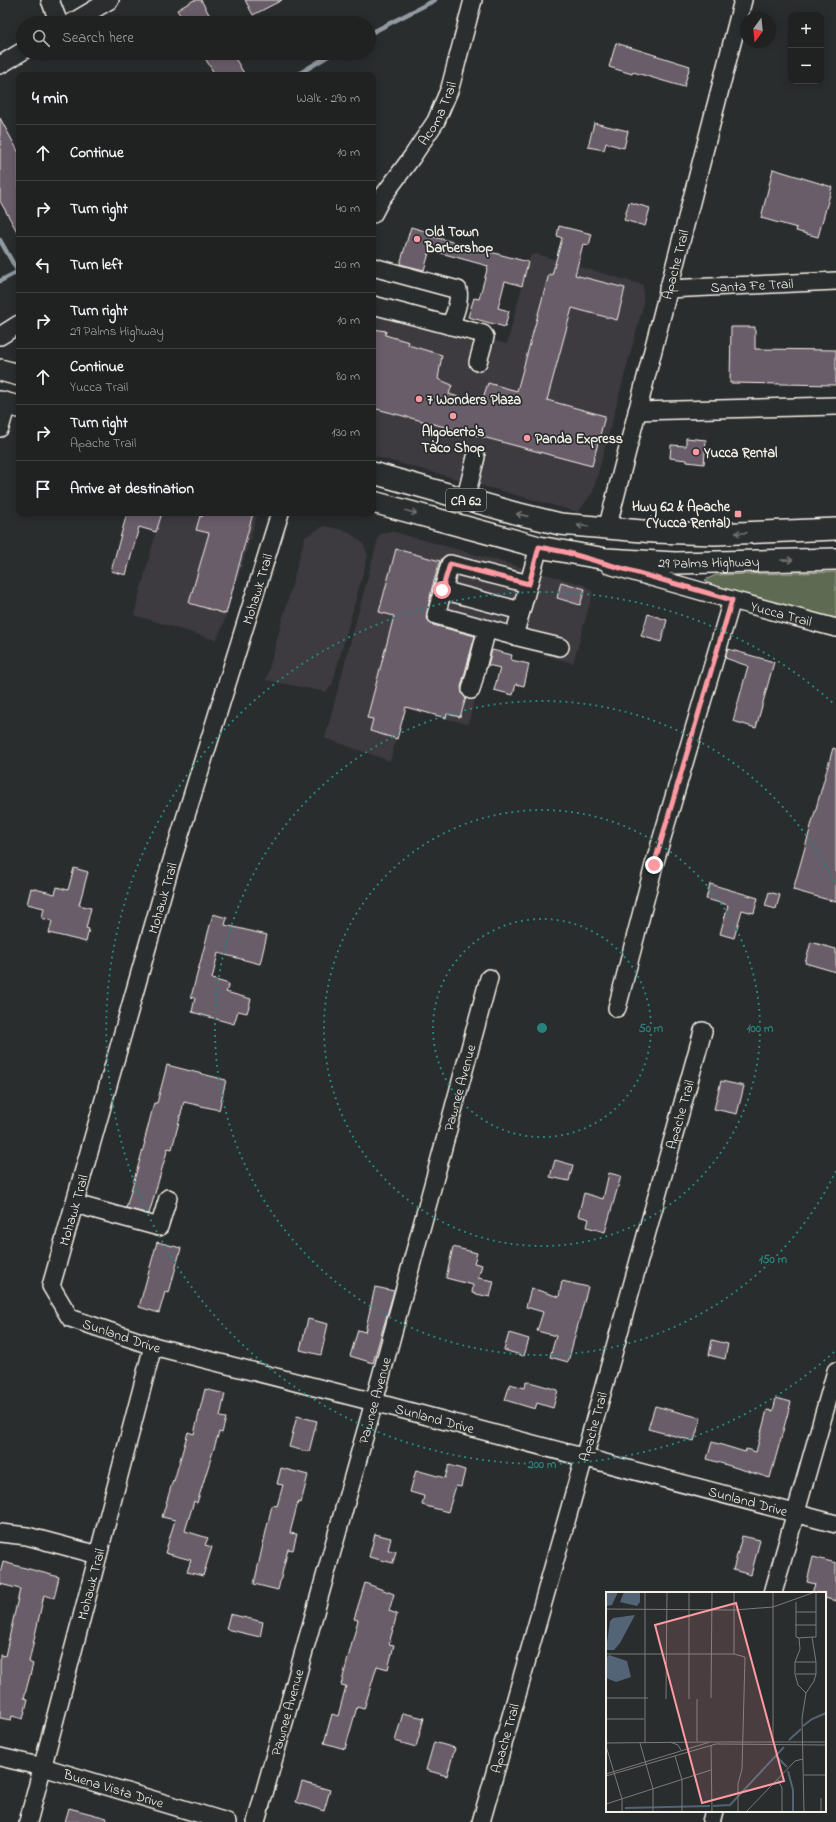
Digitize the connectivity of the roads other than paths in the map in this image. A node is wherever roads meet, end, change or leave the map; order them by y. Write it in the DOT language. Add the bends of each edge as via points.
graph roads {
  1 [pos="50,0"];
  2 [pos="110,0"];
  3 [pos="473,0"];
  4 [pos="743,0"];
  5 [pos="56,16"];
  6 [pos="83,16"];
  7 [pos="16,55"];
  8 [pos="0,65"];
  9 [pos="376,208"];
  10 [pos="376,269"];
  11 [pos="836,281"];
  12 [pos="668,289"];
  13 [pos="376,306"];
  14 [pos="448,325"];
  15 [pos="16,326"];
  16 [pos="0,336"];
  17 [pos="478,362"];
  18 [pos="0,370"];
  19 [pos="16,375"];
  20 [pos="9,404"];
  21 [pos="836,406"];
  22 [pos="637,411"];
  23 [pos="0,428"];
  24 [pos="476,457"];
  25 [pos="376,474"];
  26 [pos="465,500"];
  27 [pos="376,503"];
  28 [pos="279,516"];
  29 [pos="607,529"];
  30 [pos="836,529"];
  31 [pos="539,547"];
  32 [pos="565,552"];
  33 [pos="836,559"];
  34 [pos="529,584"];
  35 [pos="442,590"];
  36 [pos="732,600"];
  37 [pos="521,611"];
  38 [pos="487,628"];
  39 [pos="836,628"];
  40 [pos="514,636"];
  41 [pos="560,647"];
  42 [pos="471,690"];
  43 [pos="489,978"];
  44 [pos="617,1008"];
  45 [pos="703,1031"];
  46 [pos="168,1198"];
  47 [pos="74,1204"];
  48 [pos="51,1286"];
  49 [pos="153,1346"];
  50 [pos="836,1371"];
  51 [pos="374,1402"];
  52 [pos="584,1458"];
  53 [pos="796,1512"];
  54 [pos="836,1524"];
  55 [pos="0,1533"];
  56 [pos="98,1555"];
  57 [pos="774,1592"];
  58 [pos="0,1757"];
  59 [pos="43,1767"];
  60 [pos="714,1812"];
  61 [pos="28,1822"];
  62 [pos="227,1822"];
  63 [pos="256,1822"];
  64 [pos="481,1822"];
  65 [pos="711,1822"];
  1 -- 5 [label="street"];
  2 -- 6 [label="street"];
  3 -- 9 [label="street, Acoma Trail" via="450,88 436,121"];
  4 -- 12 [label="street, Apache Trail"];
  7 -- 8 [label="street"];
  10 -- 14 [label="street" via="458,290 452,322"];
  11 -- 12 [label="street, Santa Fe Trail"];
  12 -- 22 [label="street, Apache Trail"];
  13 -- 14 [label="street"];
  14 -- 17 [label="street" via="483,334 485,337"];
  15 -- 16 [label="street"];
  18 -- 19 [label="main road"];
  20 -- 23 [label="street"];
  21 -- 22 [label="street"];
  22 -- 29 [label="street, Apache Trail"];
  24 -- 26 [label="street"];
  25 -- 26 [label="main road, 29 Palms Highway / CA 62"];
  29 -- 26 [label="main road, 29 Palms Highway / CA 62, one-way" via="560,524"];
  27 -- 31 [label="main road, 29 Palms Highway / CA 62, one-way"];
  28 -- 47 [label="street, Mohawk Trail" via="170,867"];
  30 -- 29 [label="main road, 29 Palms Highway / CA 62, one-way" via="715,534"];
  31 -- 32 [label="main road, 29 Palms Highway / CA 62"];
  31 -- 34 [label="street"];
  32 -- 33 [label="main road, 29 Palms Highway / CA 62, one-way" via="606,559 675,563"];
  32 -- 36 [label="street, Yucca Trail"];
  34 -- 35 [label="street" via="450,564"];
  34 -- 37 [label="street"];
  35 -- 37 [label="street"];
  35 -- 38 [label="street" via="436,615"];
  36 -- 39 [label="street, Yucca Trail"];
  36 -- 44 [label="street" via="654,865"];
  37 -- 40 [label="street"];
  38 -- 40 [label="street"];
  38 -- 42 [label="street"];
  40 -- 41 [label="street"];
  43 -- 51 [label="street, Pawnee Avenue"];
  45 -- 52 [label="street, Apache Trail"];
  46 -- 47 [label="street" via="160,1227"];
  47 -- 48 [label="street, Mohawk Trail"];
  48 -- 49 [label="street, Sunland Drive" via="70,1318"];
  49 -- 51 [label="street, Sunland Drive"];
  49 -- 56 [label="street, Mohawk Trail"];
  50 -- 53 [label="street"];
  51 -- 52 [label="street, Sunland Drive"];
  51 -- 63 [label="street, Pawnee Avenue"];
  52 -- 53 [label="street, Sunland Drive"];
  52 -- 64 [label="street, Apache Trail"];
  53 -- 54 [label="street, Sunland Drive"];
  53 -- 57 [label="street"];
  55 -- 56 [label="street" via="27,1536"];
  56 -- 59 [label="street, Mohawk Trail"];
  58 -- 59 [label="street, Buena Vista Drive"];
  59 -- 61 [label="street, Mohawk Trail"];
  59 -- 62 [label="street, Buena Vista Drive"];
  60 -- 65 [label="street"];
}
